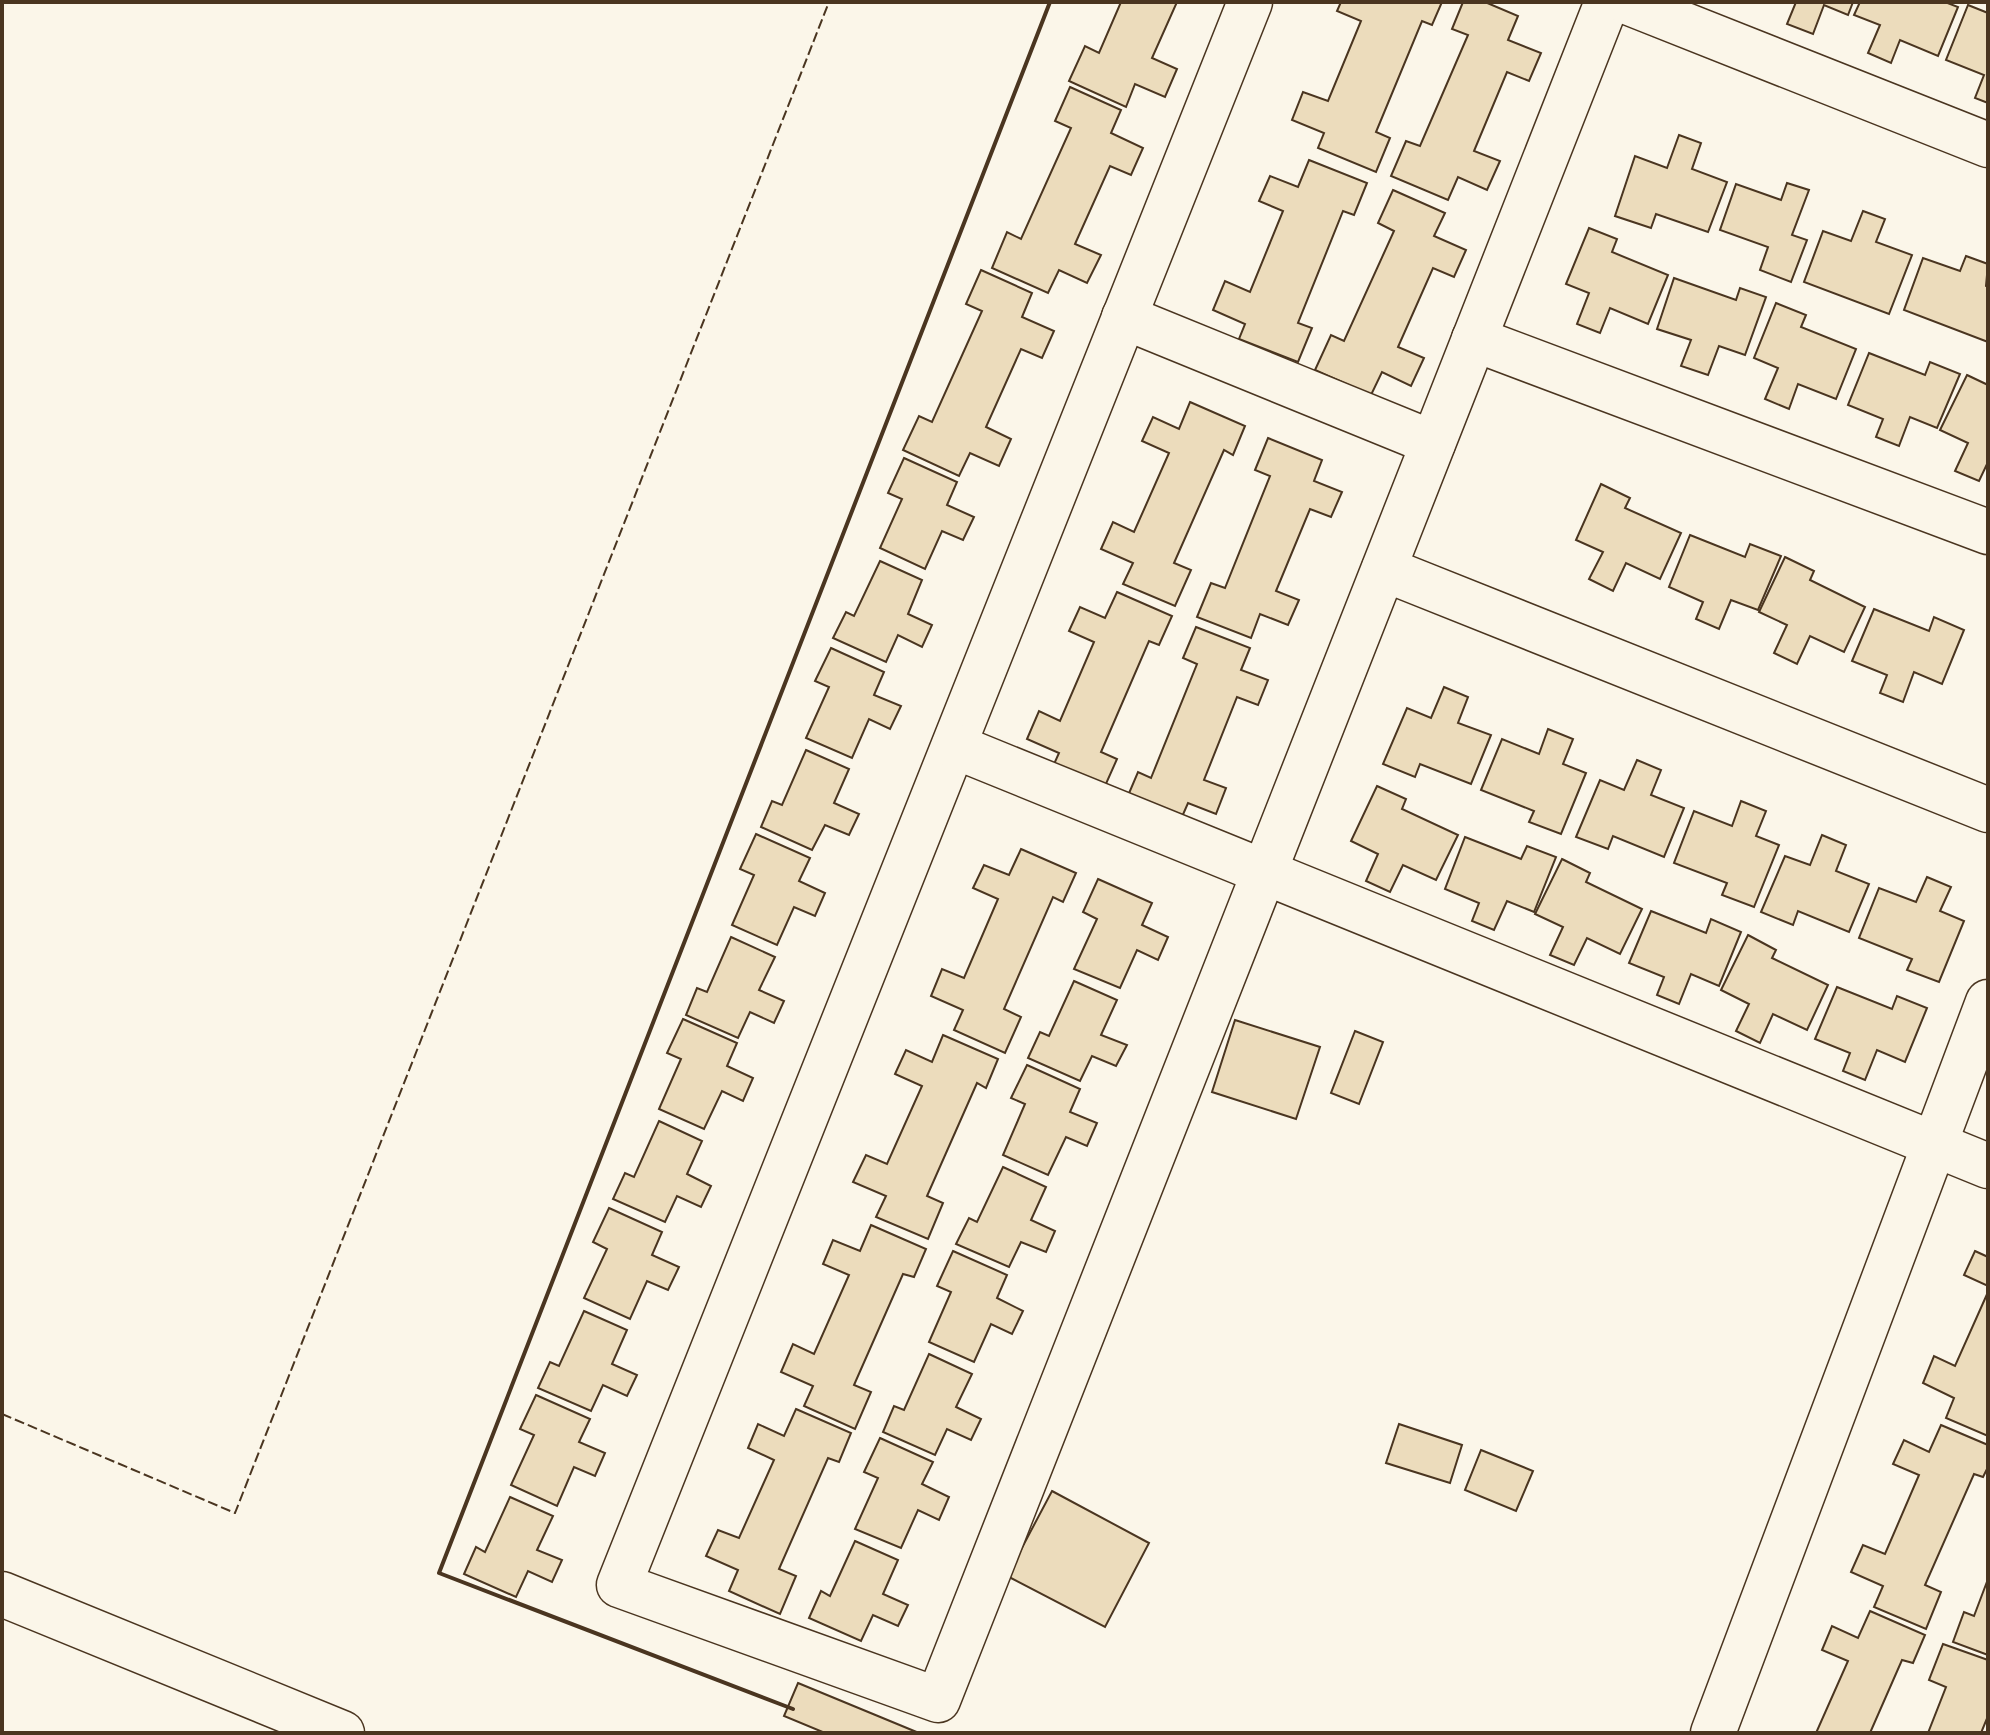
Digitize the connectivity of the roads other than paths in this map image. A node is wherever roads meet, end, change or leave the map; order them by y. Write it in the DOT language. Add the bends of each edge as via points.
graph roads {
  1 [pos="1250,2"];
  2 [pos="1607,2"];
  3 [pos="1627,2"];
  4 [pos="1988,145"];
  5 [pos="1124,317"];
  6 [pos="1474,339"];
  7 [pos="1433,443"];
  8 [pos="1988,532"];
  9 [pos="1384,569"];
  10 [pos="954,746"];
  11 [pos="1988,810"];
  12 [pos="1265,872"];
  13 [pos="1988,1002"];
  14 [pos="1934,1144"];
  15 [pos="1988,1166"];
  16 [pos="2,1594"];
  17 [pos="342,1733"];
  18 [pos="1713,1733"];
  1 -- 5 [label="main road"];
  2 -- 6 [label="main road"];
  3 -- 4 [label="main road"];
  5 -- 7 [label="main road"];
  5 -- 10 [label="main road"];
  6 -- 7 [label="main road"];
  6 -- 8 [label="main road"];
  7 -- 9 [label="main road"];
  9 -- 11 [label="main road"];
  9 -- 12 [label="main road"];
  10 -- 12 [label="main road"];
  10 -- 12 [label="main road" via="619,1585 938,1700"];
  12 -- 14 [label="main road"];
  13 -- 14 [label="main road"];
  14 -- 15 [label="main road"];
  14 -- 18 [label="main road"];
  16 -- 17 [label="main road"];
}
